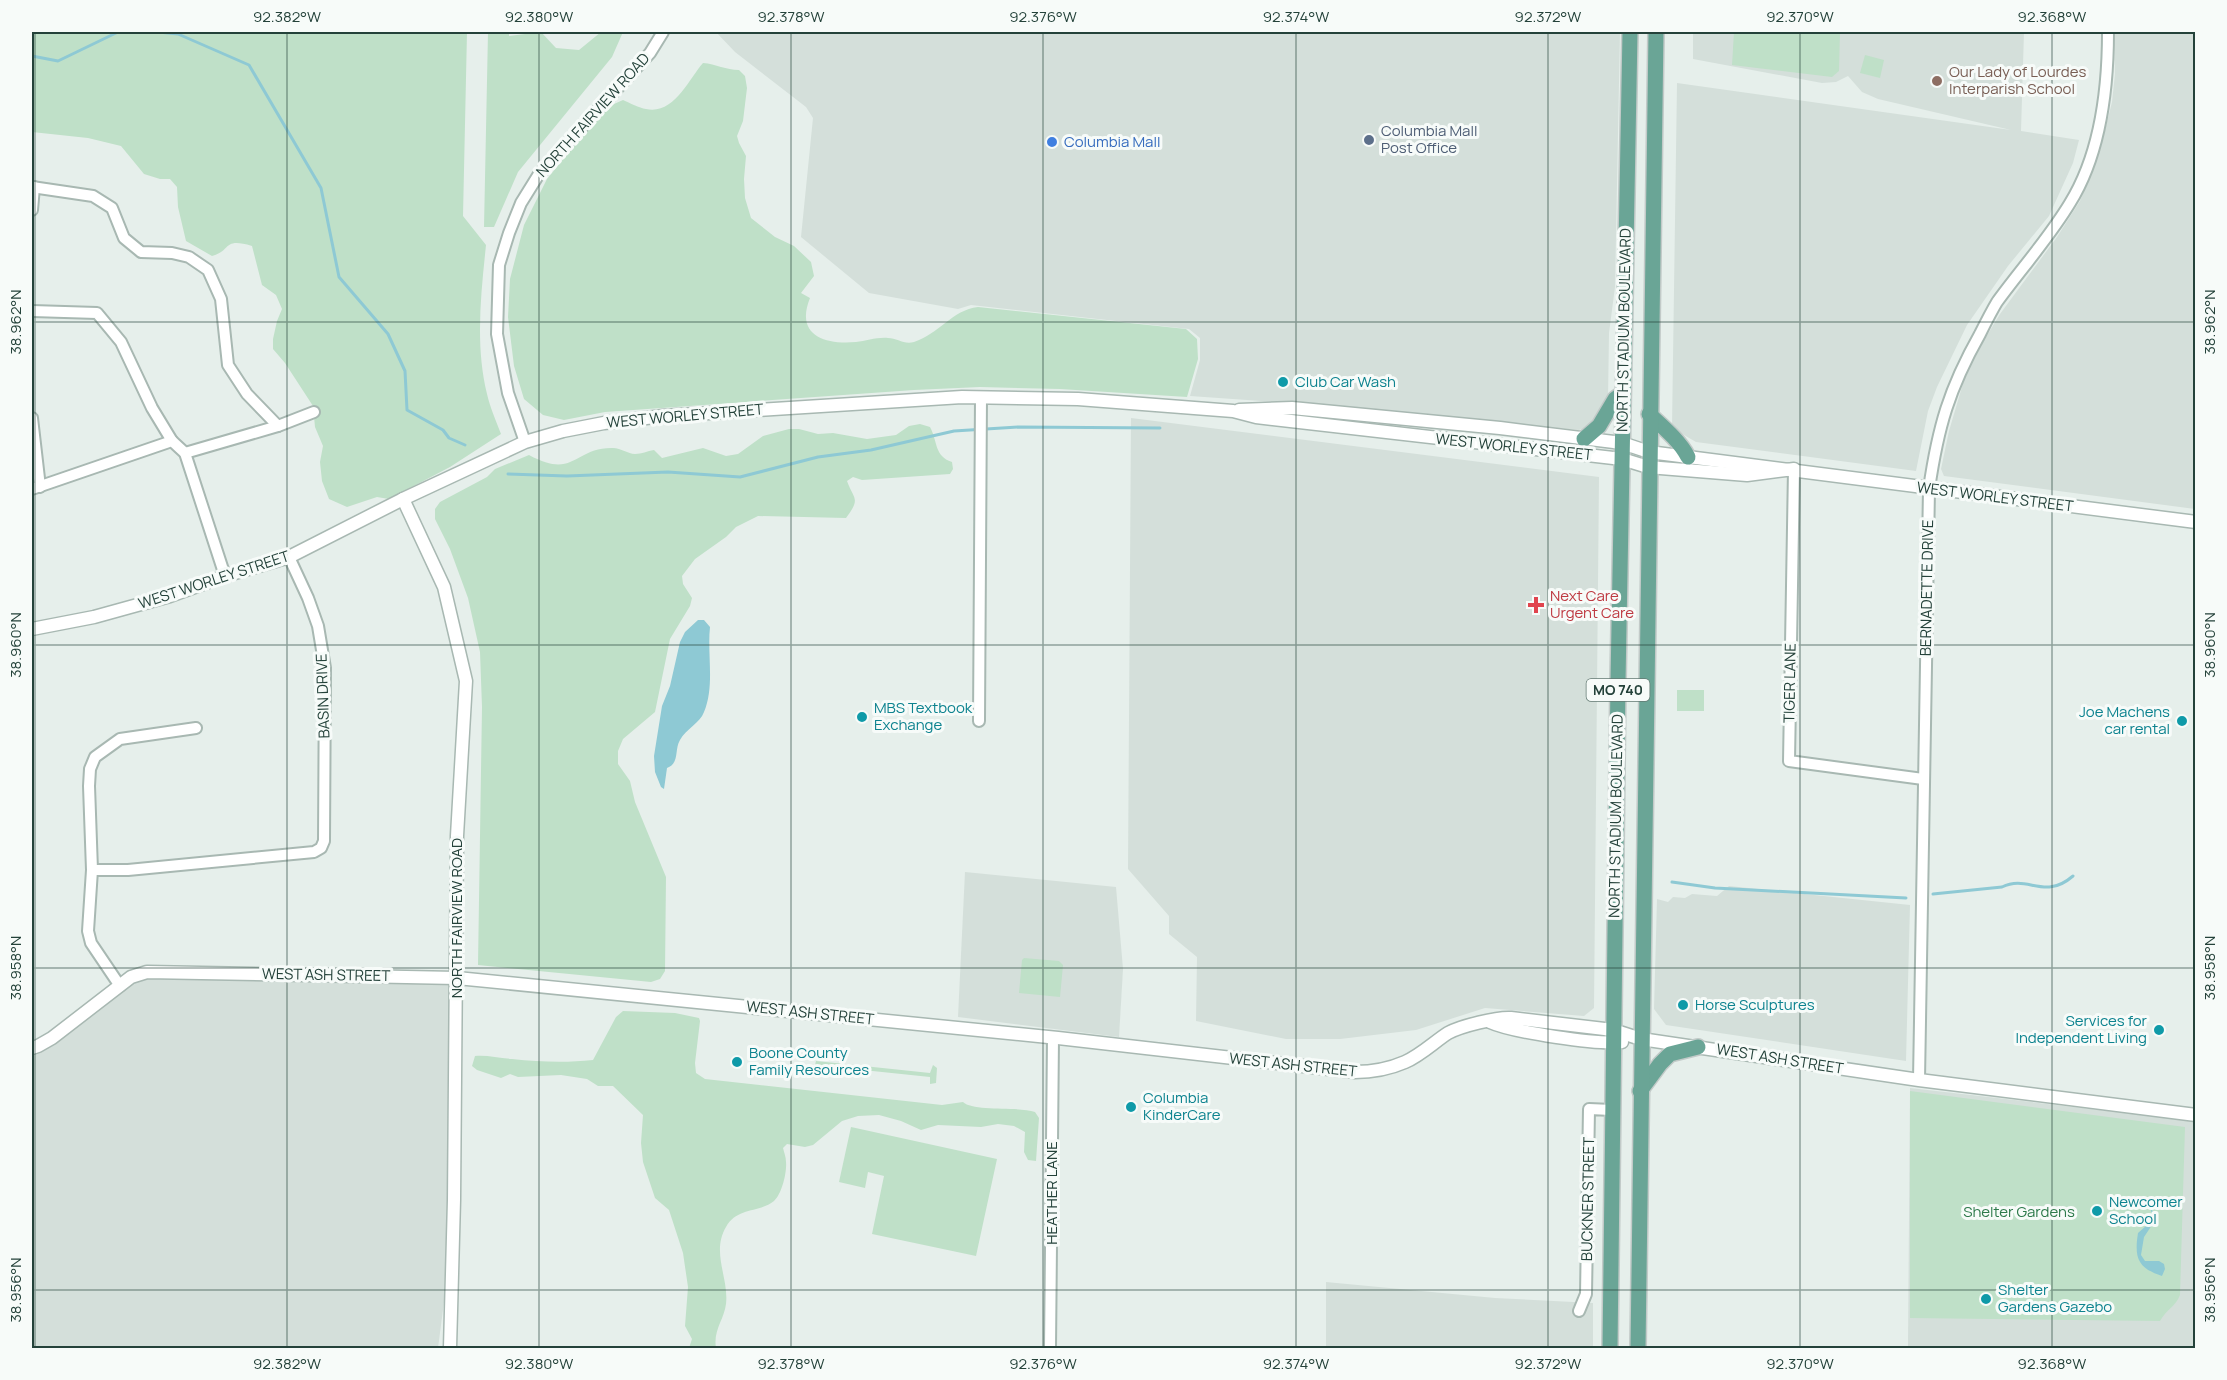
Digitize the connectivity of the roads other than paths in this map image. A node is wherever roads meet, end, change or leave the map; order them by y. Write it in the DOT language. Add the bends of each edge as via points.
graph roads {
  1 [pos="663,32"];
  2 [pos="1630,32"];
  3 [pos="1656,32"];
  4 [pos="2108,32"];
  5 [pos="33,187"];
  6 [pos="32,210"];
  7 [pos="32,311"];
  8 [pos="1623,393"];
  9 [pos="981,397"];
  10 [pos="1233,411"];
  11 [pos="314,412"];
  12 [pos="1649,414"];
  13 [pos="32,418"];
  14 [pos="278,426"];
  15 [pos="1584,439"];
  16 [pos="172,441"];
  17 [pos="525,442"];
  18 [pos="1622,451"];
  19 [pos="185,453"];
  20 [pos="1688,456"];
  21 [pos="1648,460"];
  22 [pos="1794,469"];
  23 [pos="36,488"];
  24 [pos="1929,489"];
  25 [pos="403,499"];
  26 [pos="2196,522"];
  27 [pos="289,557"];
  28 [pos="225,576"];
  29 [pos="32,629"];
  30 [pos="979,721"];
  31 [pos="196,728"];
  32 [pos="1923,779"];
  33 [pos="92,870"];
  34 [pos="456,978"];
  35 [pos="120,986"];
  36 [pos="1613,1036"];
  37 [pos="1053,1038"];
  38 [pos="1641,1039"];
  39 [pos="1698,1047"];
  40 [pos="32,1048"];
  41 [pos="1919,1080"];
  42 [pos="1640,1091"];
  43 [pos="1612,1110"];
  44 [pos="2194,1115"];
  45 [pos="1579,1311"];
  46 [pos="450,1348"];
  47 [pos="1050,1348"];
  48 [pos="1610,1348"];
  49 [pos="1638,1348"];
  1 -- 17 [label="street, NORTH FAIRVIEW ROAD" via="650,54 539,174 509,233 500,265 497,334 508,393"];
  2 -- 8 [label="main road, NORTH STADIUM BOULEVARD / MO 740"];
  3 -- 12 [label="main road, NORTH STADIUM BOULEVARD / MO 740"];
  4 -- 24 [label="street, BERNADETTE DRIVE" via="2105,101 2092,154 2071,202 1997,303 1960,369 1945,407"];
  5 -- 6 [label="street"];
  5 -- 14 [label="street" via="93,196 112,208 124,238 141,252 189,257 208,270 221,299 228,364 247,394"];
  7 -- 16 [label="street" via="97,313 121,342"];
  8 -- 15 [label="main road" via="1599,426"];
  8 -- 18 [label="main road, NORTH STADIUM BOULEVARD / MO 740"];
  9 -- 10 [label="street, WEST WORLEY STREET" via="1077,399"];
  9 -- 17 [label="street, WEST WORLEY STREET" via="663,416 563,430"];
  9 -- 30 [label="street"];
  10 -- 15 [label="street, WEST WORLEY STREET" via="1292,408"];
  10 -- 18 [label="street, WEST WORLEY STREET" via="1256,417"];
  11 -- 14 [label="street"];
  12 -- 20 [label="main road" via="1682,445"];
  12 -- 21 [label="main road, NORTH STADIUM BOULEVARD / MO 740"];
  13 -- 23 [label="street"];
  14 -- 19 [label="street"];
  15 -- 18 [label="street, WEST WORLEY STREET"];
  16 -- 19 [label="street"];
  16 -- 23 [label="street"];
  17 -- 25 [label="street, WEST WORLEY STREET"];
  18 -- 21 [label="street, WEST WORLEY STREET"];
  18 -- 36 [label="main road, NORTH STADIUM BOULEVARD / MO 740"];
  19 -- 28 [label="street"];
  20 -- 21 [label="street, WEST WORLEY STREET"];
  20 -- 22 [label="street, WEST WORLEY STREET"];
  21 -- 22 [label="street, WEST WORLEY STREET" via="1747,475"];
  21 -- 38 [label="main road, NORTH STADIUM BOULEVARD / MO 740"];
  22 -- 24 [label="street, WEST WORLEY STREET"];
  22 -- 32 [label="street, TIGER LANE" via="1789,761"];
  24 -- 26 [label="street, WEST WORLEY STREET"];
  24 -- 32 [label="street, BERNADETTE DRIVE"];
  25 -- 27 [label="street, WEST WORLEY STREET"];
  25 -- 34 [label="street, NORTH FAIRVIEW ROAD" via="444,587 466,681 457,836"];
  27 -- 28 [label="street, WEST WORLEY STREET"];
  27 -- 33 [label="street, BASIN DRIVE" via="318,626 325,668 321,848 314,852 128,870"];
  28 -- 29 [label="street, WEST WORLEY STREET" via="94,617"];
  31 -- 33 [label="street" via="120,739 95,757 88,786"];
  32 -- 41 [label="street, BERNADETTE DRIVE"];
  33 -- 35 [label="street" via="88,931 91,944"];
  34 -- 35 [label="street, WEST ASH STREET" via="147,972 130,977"];
  34 -- 37 [label="street, WEST ASH STREET"];
  34 -- 46 [label="street, NORTH FAIRVIEW ROAD"];
  35 -- 40 [label="street, WEST ASH STREET" via="52,1038"];
  36 -- 37 [label="street, WEST ASH STREET" via="1499,1018 1450,1032 1407,1062 1372,1072"];
  36 -- 38 [label="street, WEST ASH STREET"];
  36 -- 43 [label="main road, NORTH STADIUM BOULEVARD / MO 740"];
  37 -- 47 [label="street, HEATHER LANE"];
  38 -- 39 [label="street, WEST ASH STREET"];
  38 -- 42 [label="main road, NORTH STADIUM BOULEVARD / MO 740"];
  39 -- 41 [label="street, WEST ASH STREET"];
  39 -- 42 [label="main road" via="1670,1054"];
  41 -- 44 [label="street, WEST ASH STREET"];
  42 -- 49 [label="main road, NORTH STADIUM BOULEVARD / MO 740"];
  43 -- 45 [label="street, BUCKNER STREET" via="1589,1109 1586,1294"];
  43 -- 48 [label="main road, NORTH STADIUM BOULEVARD / MO 740"];
}
